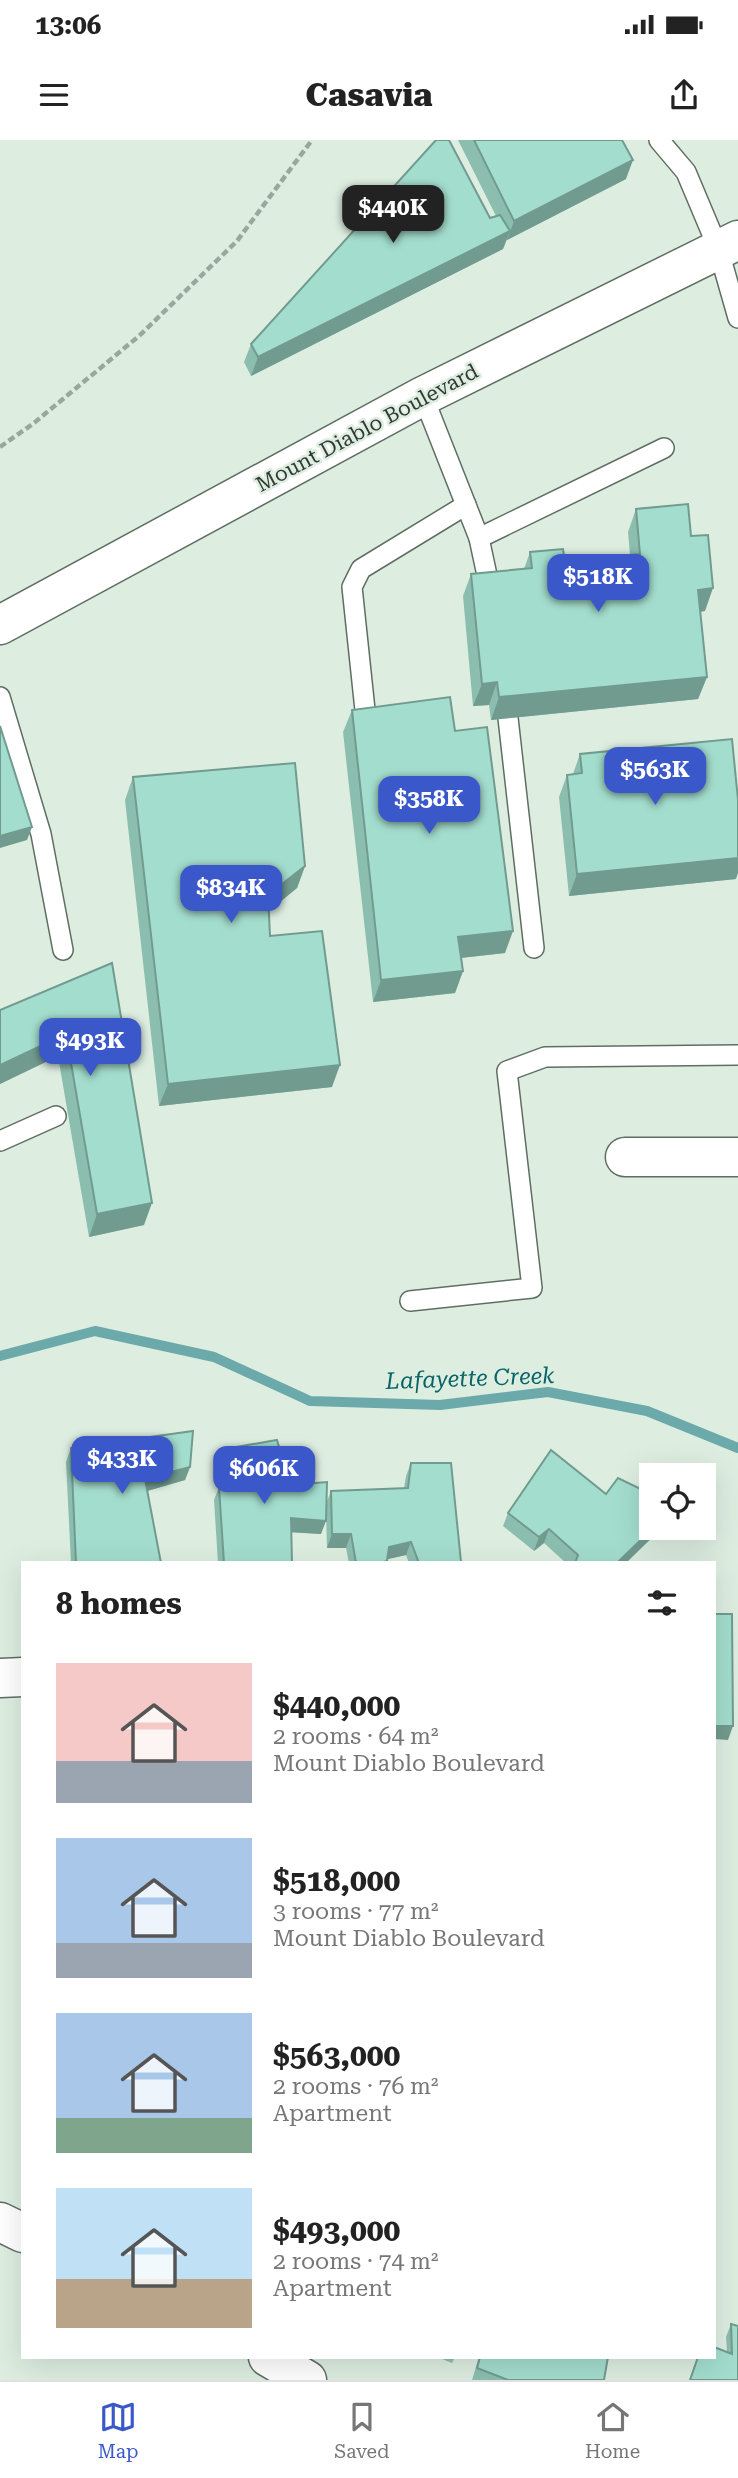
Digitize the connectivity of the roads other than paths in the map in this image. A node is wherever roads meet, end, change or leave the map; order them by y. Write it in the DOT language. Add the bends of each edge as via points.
graph roads {
  1 [pos="659,140"];
  2 [pos="728,244"];
  3 [pos="738,318"];
  4 [pos="423,396"];
  5 [pos="664,448"];
  6 [pos="466,505"];
  7 [pos="479,538"];
  8 [pos="491,594"];
  9 [pos="0,625"];
  10 [pos="0,697"];
  11 [pos="508,718"];
  12 [pos="367,729"];
  13 [pos="534,948"];
  14 [pos="63,950"];
  15 [pos="738,1055"];
  16 [pos="57,1116"];
  17 [pos="0,1141"];
  18 [pos="625,1157"];
  19 [pos="738,1157"];
  20 [pos="410,1301"];
  21 [pos="21,1677"];
  22 [pos="0,1678"];
  23 [pos="0,2222"];
  24 [pos="21,2232"];
  25 [pos="271,2359"];
  26 [pos="307,2380"];
  1 -- 2 [label="lane" via="686,172"];
  2 -- 3 [label="lane"];
  2 -- 4 [label="main road, Mount Diablo Boulevard"];
  4 -- 6 [label="lane"];
  4 -- 9 [label="main road, Mount Diablo Boulevard"];
  5 -- 7 [label="lane"];
  6 -- 7 [label="lane"];
  6 -- 12 [label="lane" via="361,569 352,587"];
  7 -- 8 [label="lane"];
  10 -- 14 [label="lane" via="41,834"];
  11 -- 13 [label="lane"];
  15 -- 20 [label="lane" via="545,1057 507,1071 532,1288"];
  16 -- 17 [label="lane"];
  18 -- 19 [label="main road"];
  21 -- 22 [label="main road"];
  23 -- 24 [label="main road"];
  25 -- 26 [label="main road"];
}
